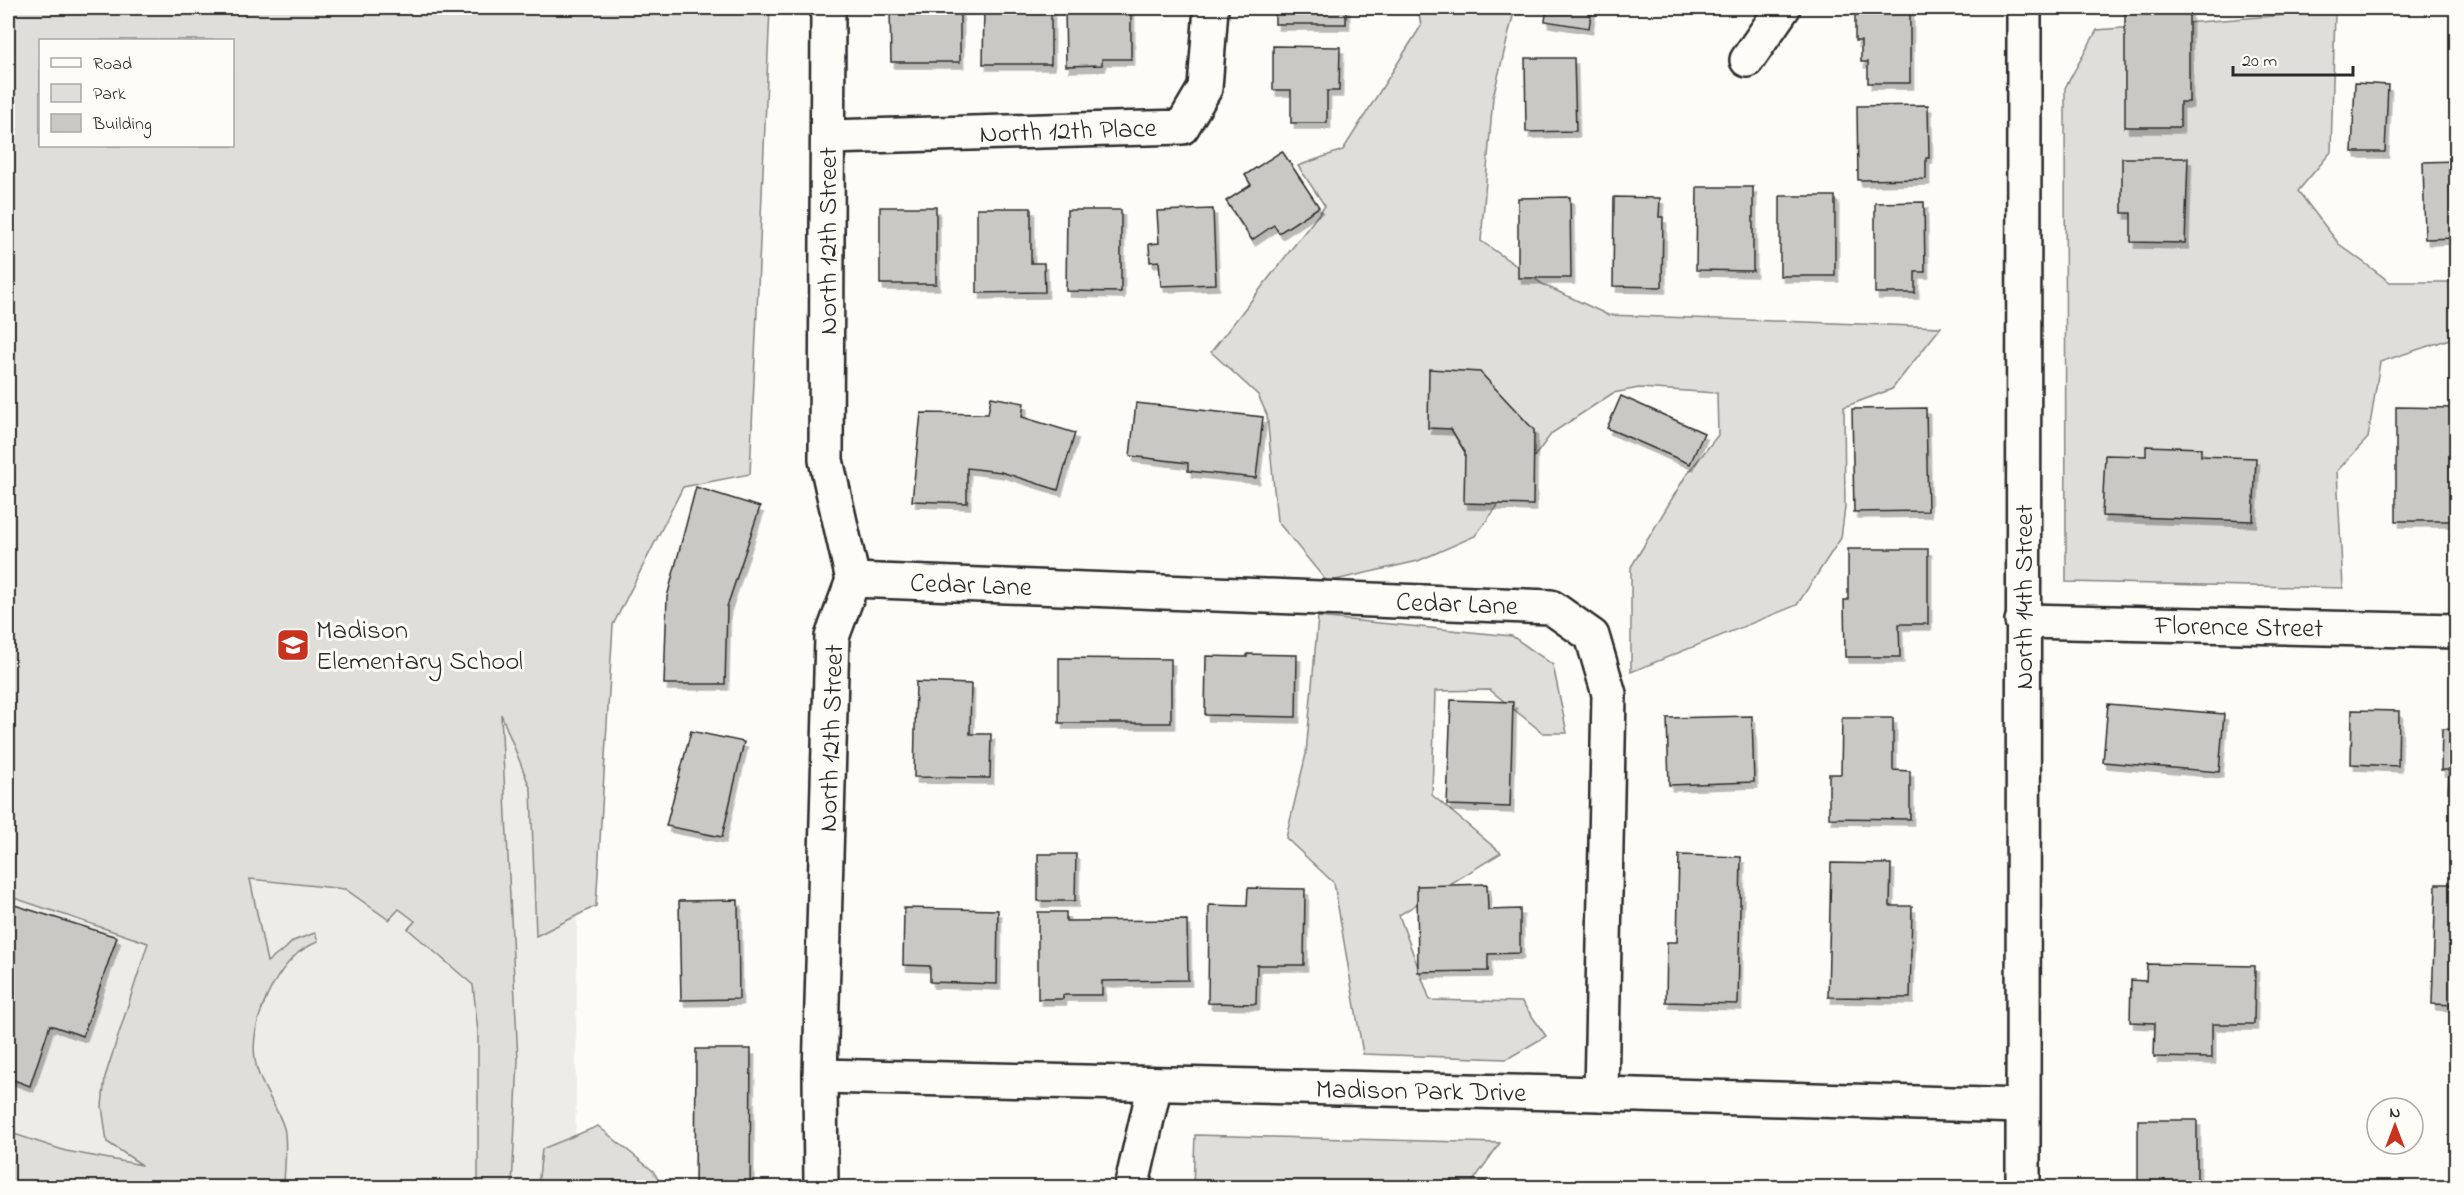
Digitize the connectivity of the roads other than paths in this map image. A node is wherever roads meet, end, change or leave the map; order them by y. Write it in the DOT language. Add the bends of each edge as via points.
graph roads {
  1 [pos="828,8"];
  2 [pos="1211,8"];
  3 [pos="1783,8"];
  4 [pos="2024,8"];
  5 [pos="1748,60"];
  6 [pos="828,137"];
  7 [pos="853,580"];
  8 [pos="2022,621"];
  9 [pos="2457,631"];
  10 [pos="820,1076"];
  11 [pos="1155,1084"];
  12 [pos="1601,1094"];
  13 [pos="2022,1106"];
  14 [pos="821,1188"];
  15 [pos="1131,1188"];
  16 [pos="2023,1188"];
  1 -- 6 [label="street, North 12th Street"];
  2 -- 6 [label="street, North 12th Place" via="1205,88 1182,127"];
  3 -- 5 [label="street"];
  4 -- 8 [label="street, North 14th Street"];
  6 -- 7 [label="street, North 12th Street" via="826,460"];
  7 -- 10 [label="street, North 12th Street" via="832,637"];
  7 -- 12 [label="street, Cedar Lane" via="1551,607 1592,636 1609,694"];
  8 -- 9 [label="street, Florence Street"];
  8 -- 13 [label="street, North 14th Street"];
  10 -- 11 [label="street, Madison Park Drive"];
  10 -- 14 [label="street, North 12th Street"];
  11 -- 12 [label="street, Madison Park Drive"];
  11 -- 15 [label="street"];
  12 -- 13 [label="street, Madison Park Drive"];
  13 -- 16 [label="street, North 14th Street"];
}
